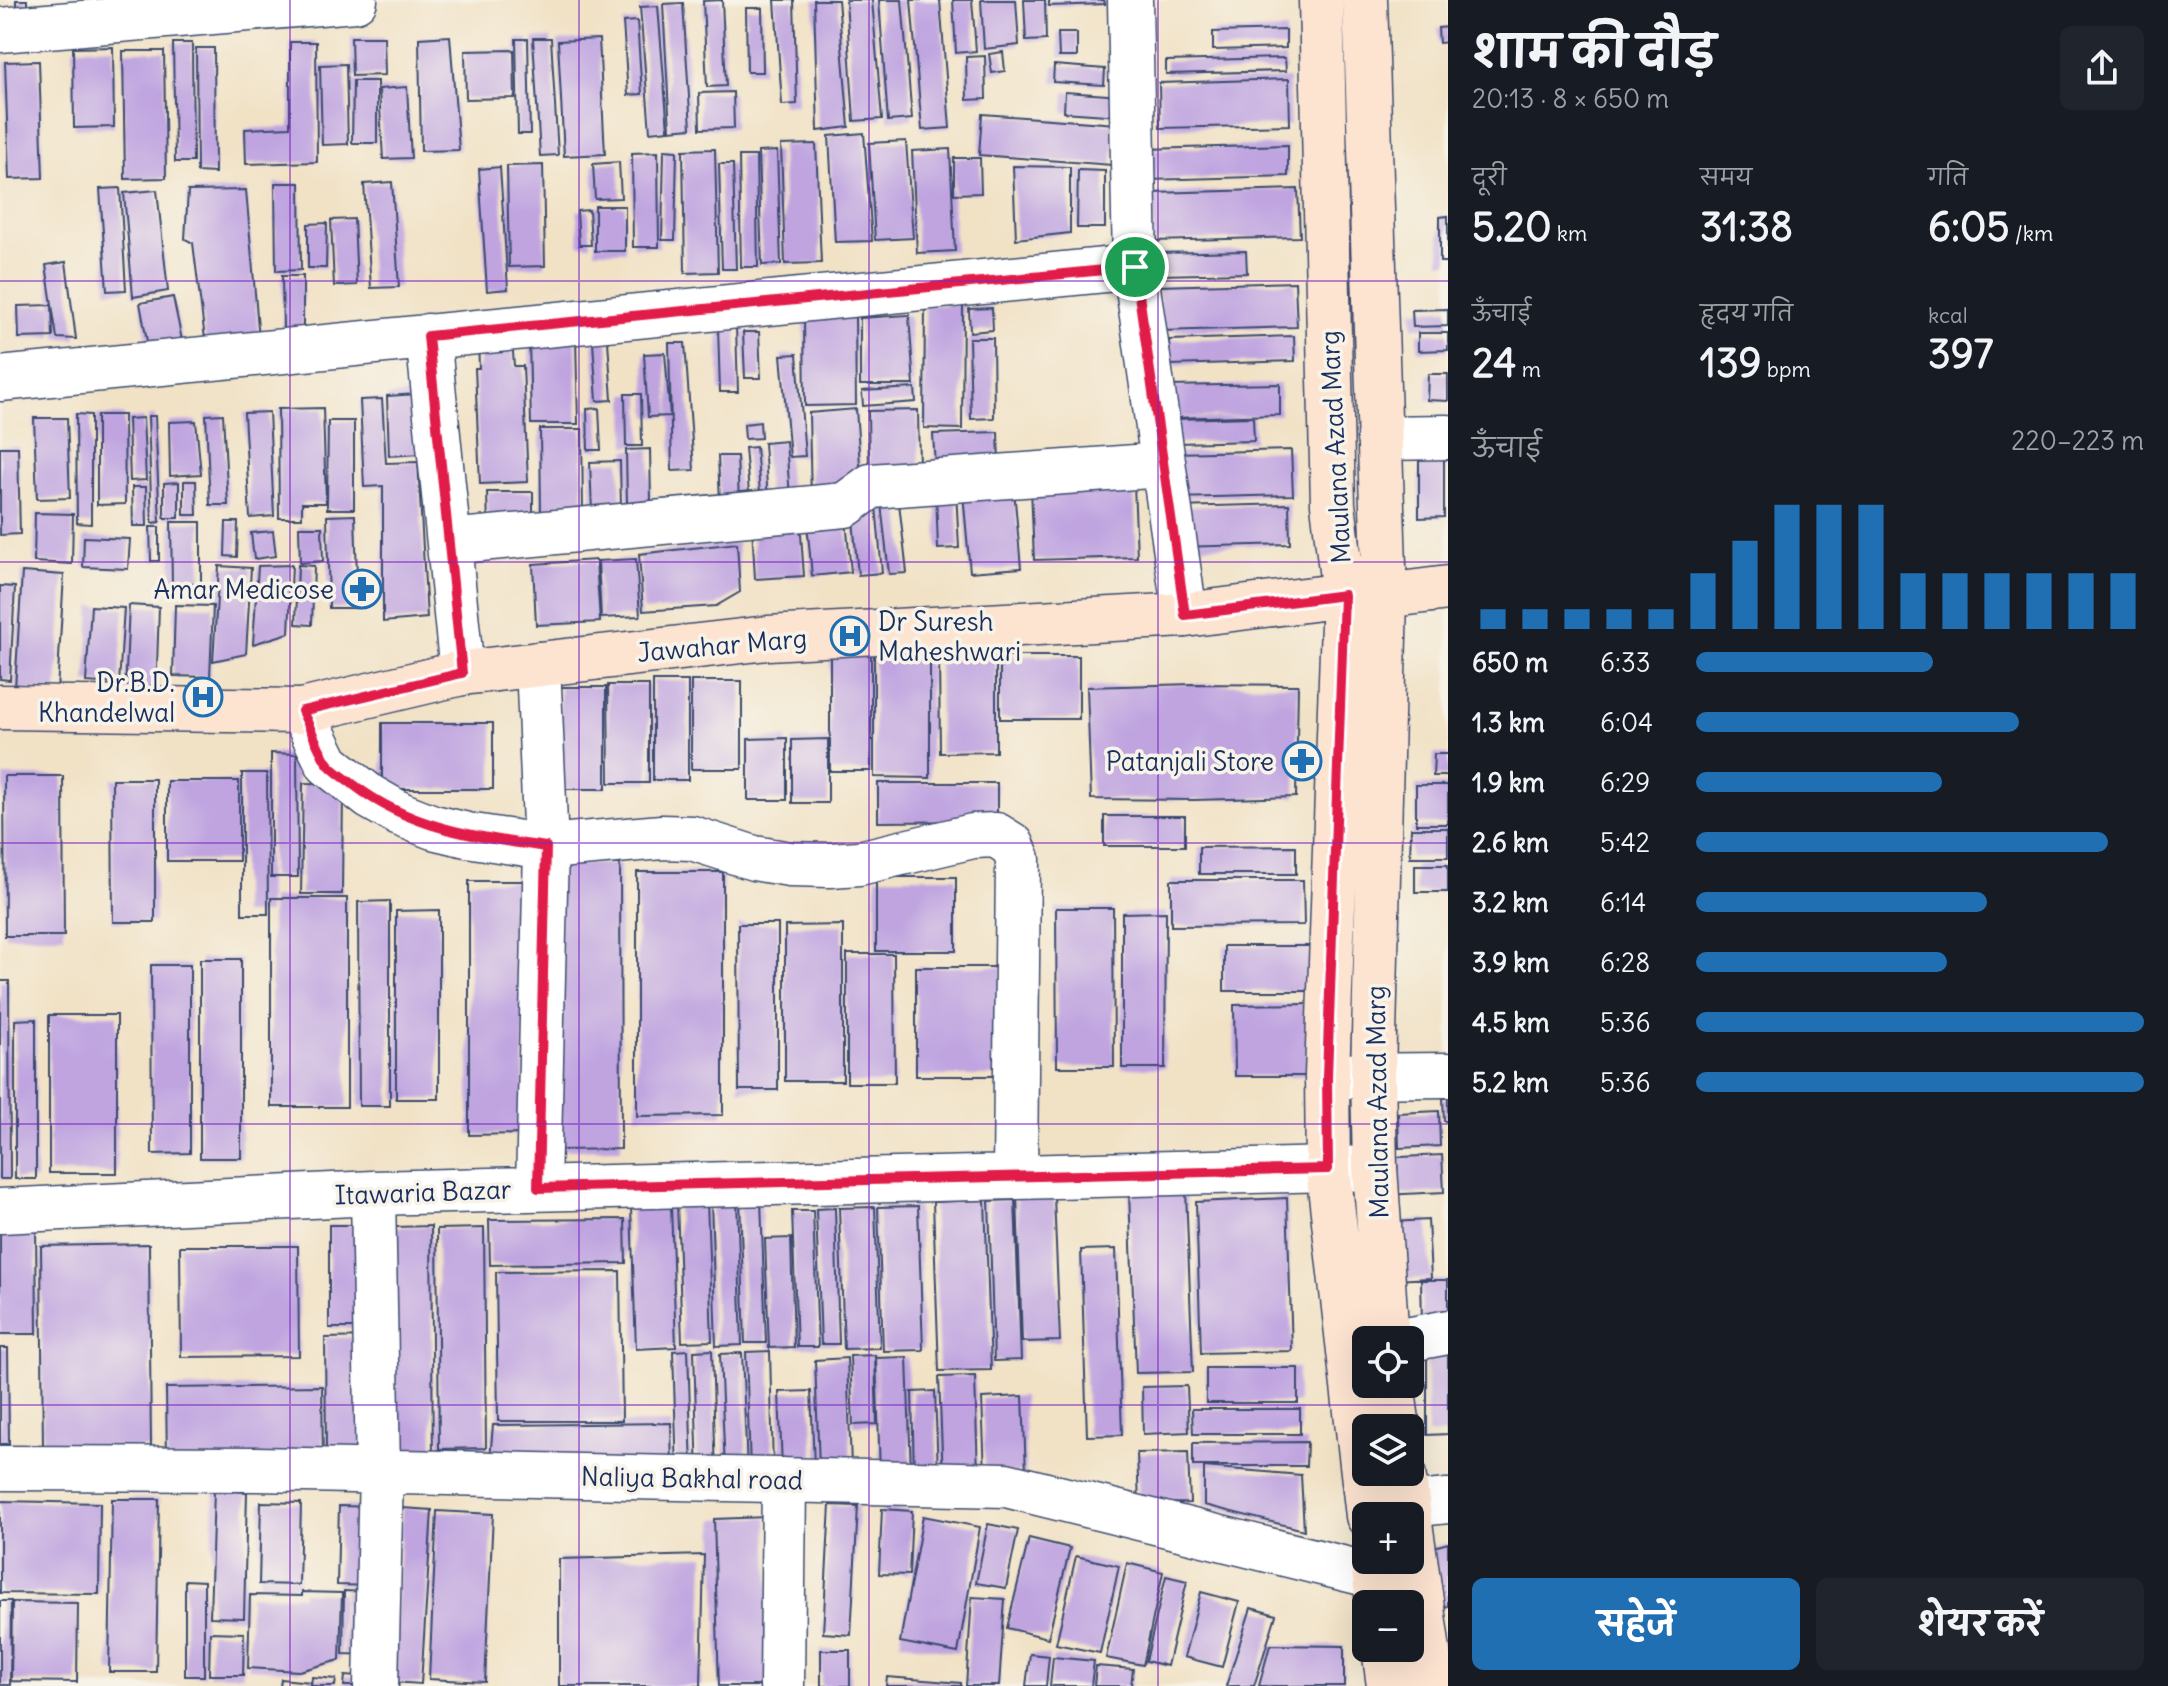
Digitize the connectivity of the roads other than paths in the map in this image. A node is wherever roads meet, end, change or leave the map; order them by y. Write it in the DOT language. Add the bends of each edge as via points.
graph roads {
  1 [pos="355,0"];
  2 [pos="1130,0"];
  3 [pos="1321,0"];
  4 [pos="1365,0"];
  5 [pos="0,30"];
  6 [pos="1135,267"];
  7 [pos="428,336"];
  8 [pos="0,379"];
  9 [pos="1448,437"];
  10 [pos="1379,438"];
  11 [pos="1163,465"];
  12 [pos="449,542"];
  13 [pos="1448,588"];
  14 [pos="1364,596"];
  15 [pos="1185,615"];
  16 [pos="538,664"];
  17 [pos="462,673"];
  18 [pos="0,707"];
  19 [pos="302,711"];
  20 [pos="546,847"];
  21 [pos="1373,1075"];
  22 [pos="1448,1075"];
  23 [pos="1327,1076"];
  24 [pos="1375,1168"];
  25 [pos="1328,1169"];
  26 [pos="1015,1177"];
  27 [pos="538,1188"];
  28 [pos="373,1193"];
  29 [pos="0,1211"];
  30 [pos="1386,1326"];
  31 [pos="1448,1332"];
  32 [pos="1424,1337"];
  33 [pos="0,1468"];
  34 [pos="380,1472"];
  35 [pos="784,1480"];
  36 [pos="1407,1502"];
  37 [pos="1424,1568"];
  38 [pos="1375,1580"];
  39 [pos="1436,1615"];
  40 [pos="1386,1662"];
  41 [pos="376,1686"];
  42 [pos="782,1686"];
  43 [pos="1389,1686"];
  44 [pos="1433,1686"];
  1 -- 5 [label="street"];
  2 -- 6 [label="street"];
  3 -- 14 [label="street, Maulana Azad Marg" via="1333,504"];
  4 -- 10 [label="street, Maulana Azad Marg"];
  6 -- 7 [label="street"];
  6 -- 11 [label="street"];
  7 -- 8 [label="street"];
  7 -- 12 [label="street"];
  9 -- 10 [label="street"];
  10 -- 14 [label="street, Maulana Azad Marg"];
  11 -- 12 [label="street" via="871,486 845,505"];
  11 -- 15 [label="street"];
  12 -- 17 [label="street"];
  13 -- 14 [label="street, Jawahar Marg"];
  14 -- 15 [label="street, Jawahar Marg"];
  14 -- 21 [label="street, Maulana Azad Marg"];
  14 -- 23 [label="street, Maulana Azad Marg"];
  15 -- 16 [label="street, Jawahar Marg" via="768,638"];
  16 -- 17 [label="street, Jawahar Marg"];
  16 -- 20 [label="street"];
  17 -- 19 [label="street, Jawahar Marg"];
  18 -- 19 [label="street, Jawahar Marg"];
  19 -- 20 [label="street" via="328,764 400,814 467,835"];
  20 -- 26 [label="street" via="692,838 754,858 830,865 973,836 996,835 1012,845 1018,859"];
  20 -- 27 [label="street"];
  21 -- 22 [label="street"];
  21 -- 23 [label="street"];
  21 -- 24 [label="street, Maulana Azad Marg"];
  23 -- 25 [label="street, Maulana Azad Marg"];
  24 -- 25 [label="street, Itawaria Bazar"];
  24 -- 30 [label="street, Maulana Azad Marg"];
  25 -- 26 [label="street, Itawaria Bazar"];
  25 -- 36 [label="street, Maulana Azad Marg"];
  26 -- 27 [label="street, Itawaria Bazar"];
  27 -- 28 [label="street, Itawaria Bazar"];
  28 -- 29 [label="street, Itawaria Bazar"];
  28 -- 34 [label="street"];
  31 -- 32 [label="street"];
  33 -- 34 [label="street, Naliya Bakhal road"];
  34 -- 35 [label="street, Naliya Bakhal road"];
  34 -- 41 [label="street"];
  35 -- 38 [label="street, Naliya Bakhal road" via="1006,1485"];
  35 -- 42 [label="street"];
  37 -- 39 [label="street, Maulana Azad Marg"];
  39 -- 44 [label="street, Maulana Azad Marg"];
  40 -- 43 [label="street"];
}
